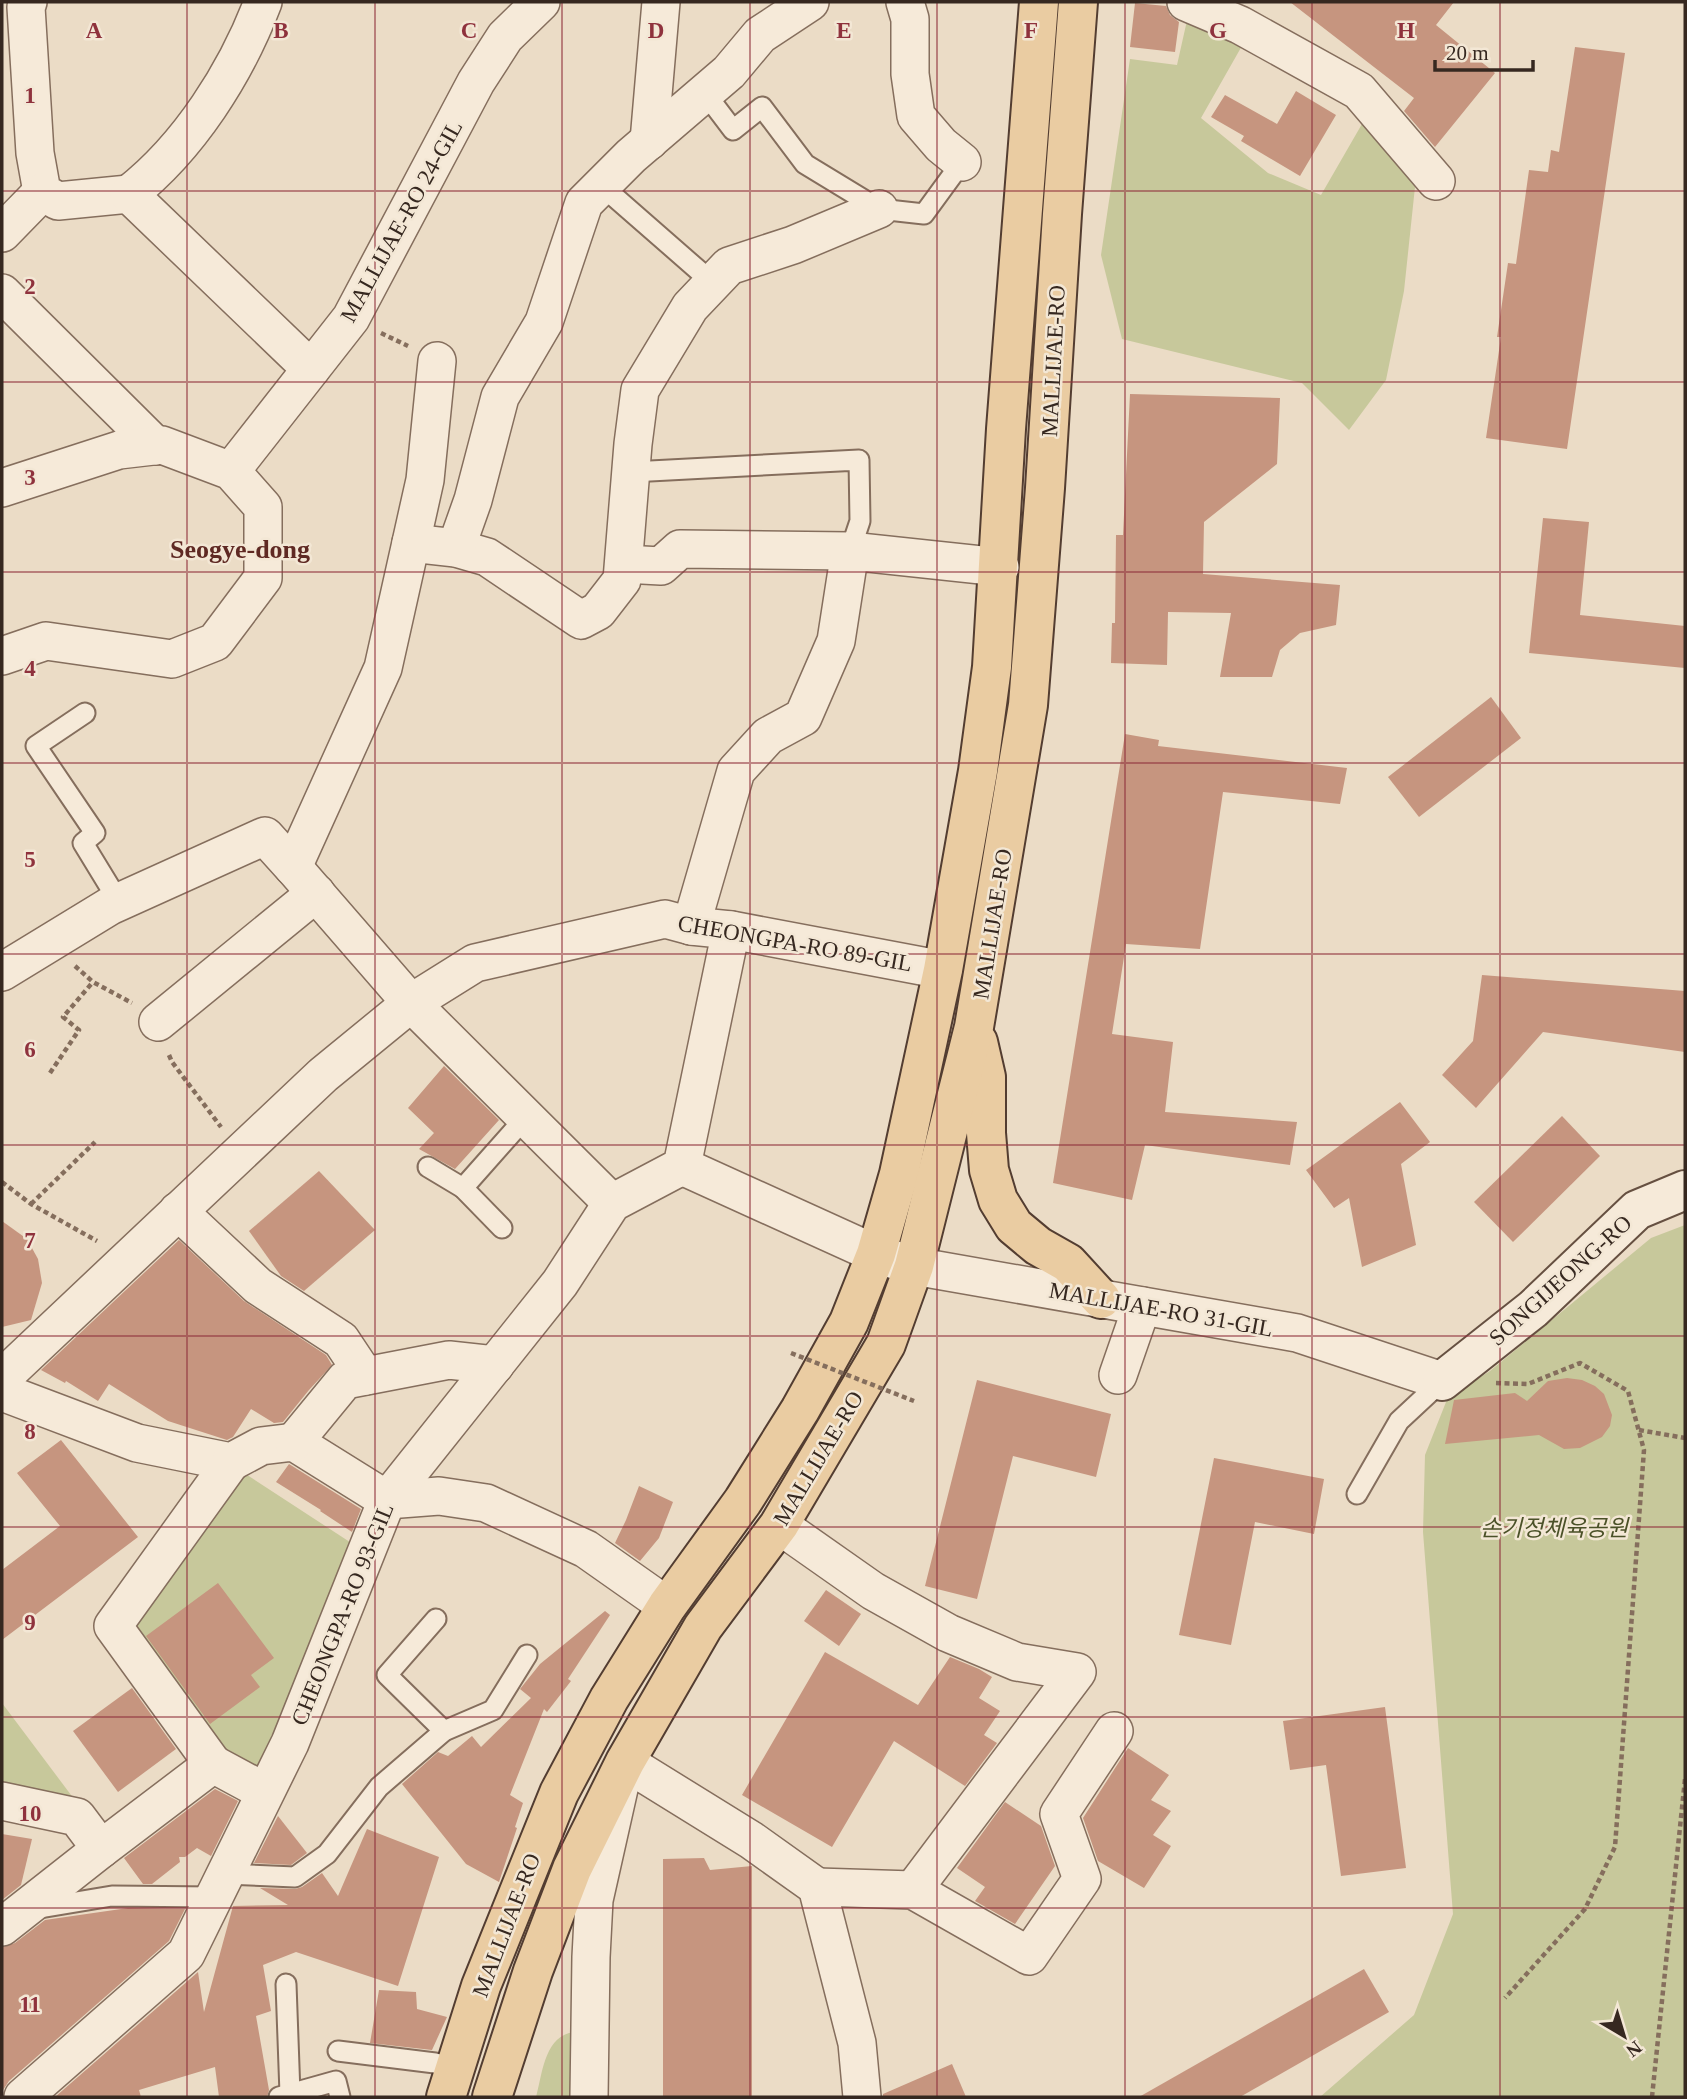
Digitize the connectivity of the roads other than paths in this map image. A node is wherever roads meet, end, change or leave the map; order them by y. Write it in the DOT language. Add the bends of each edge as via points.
graph roads {
  1 [pos="263,2"];
  2 [pos="661,2"];
  3 [pos="810,2"];
  4 [pos="905,2"];
  5 [pos="1038,2"];
  6 [pos="1078,2"];
  7 [pos="1186,2"];
  8 [pos="539,4"];
  9 [pos="19,5"];
  10 [pos="705,93"];
  11 [pos="649,141"];
  12 [pos="962,162"];
  13 [pos="1436,181"];
  14 [pos="602,186"];
  15 [pos="43,192"];
  16 [pos="129,194"];
  17 [pos="879,209"];
  18 [pos="2,233"];
  19 [pos="713,283"];
  20 [pos="2,293"];
  21 [pos="437,361"];
  22 [pos="311,369"];
  23 [pos="156,446"];
  24 [pos="231,471"];
  25 [pos="631,472"];
  26 [pos="2,488"];
  27 [pos="411,544"];
  28 [pos="456,548"];
  29 [pos="850,551"];
  30 [pos="624,564"];
  31 [pos="999,567"];
  32 [pos="2,656"];
  33 [pos="85,713"];
  34 [pos="304,880"];
  35 [pos="119,902"];
  36 [pos="691,926"];
  37 [pos="731,930"];
  38 [pos="943,970"];
  39 [pos="2,972"];
  40 [pos="411,1003"];
  41 [pos="158,1022"];
  42 [pos="974,1027"];
  43 [pos="915,1105"];
  44 [pos="526,1117"];
  45 [pos="682,1166"];
  46 [pos="428,1167"];
  47 [pos="463,1188"];
  48 [pos="1685,1190"];
  49 [pos="612,1203"];
  50 [pos="178,1211"];
  51 [pos="502,1228"];
  52 [pos="876,1254"];
  53 [pos="914,1266"];
  54 [pos="1101,1299"];
  55 [pos="1142,1306"];
  56 [pos="495,1365"];
  57 [pos="1118,1375"];
  58 [pos="365,1376"];
  59 [pos="2,1378"];
  60 [pos="1442,1381"];
  61 [pos="2,1392"];
  62 [pos="294,1442"];
  63 [pos="231,1462"];
  64 [pos="1357,1494"];
  65 [pos="387,1500"];
  66 [pos="779,1525"];
  67 [pos="667,1606"];
  68 [pos="436,1619"];
  69 [pos="527,1655"];
  70 [pos="444,1731"];
  71 [pos="1114,1731"];
  72 [pos="625,1762"];
  73 [pos="213,1764"];
  74 [pos="265,1792"];
  75 [pos="2,1801"];
  76 [pos="101,1849"];
  77 [pos="219,1886"];
  78 [pos="817,1887"];
  79 [pos="913,1891"];
  80 [pos="13,1919"];
  81 [pos="286,1984"];
  82 [pos="571,2043"];
  83 [pos="338,2051"];
  84 [pos="451,2083"];
  85 [pos="338,2089"];
  86 [pos="284,2096"];
  87 [pos="23,2097"];
  88 [pos="492,2097"];
  89 [pos="565,2097"];
  90 [pos="589,2097"];
  91 [pos="862,2097"];
  1 -- 16 [label="street" via="229,73 186,140"];
  2 -- 11 [label="street"];
  3 -- 10 [label="street" via="760,35"];
  4 -- 12 [label="street" via="916,116"];
  5 -- 31 [label="main road, MALLIJAE-RO"];
  6 -- 42 [label="main road, MALLIJAE-RO" via="1028,705"];
  7 -- 13 [label="street" via="1240,25 1359,91"];
  8 -- 22 [label="street, MALLIJAE-RO 24-GIL" via="505,37 476,82 351,318"];
  9 -- 15 [label="street"];
  10 -- 11 [label="street"];
  10 -- 17 [label="lane" via="733,130 762,107 805,163"];
  11 -- 14 [label="street"];
  12 -- 17 [label="lane" via="924,215"];
  14 -- 19 [label="lane"];
  14 -- 28 [label="street" via="584,203 544,322 500,397"];
  15 -- 16 [label="street" via="58,201"];
  15 -- 18 [label="street"];
  16 -- 22 [label="street"];
  17 -- 19 [label="street" via="729,266"];
  19 -- 25 [label="street" via="690,307 640,390"];
  20 -- 23 [label="street"];
  21 -- 27 [label="street" via="425,480"];
  22 -- 24 [label="street, MALLIJAE-RO 24-GIL"];
  23 -- 24 [label="street"];
  23 -- 26 [label="street" via="119,450"];
  24 -- 32 [label="street" via="262,507 263,578 215,642 172,660 46,641"];
  25 -- 29 [label="lane" via="859,460 860,521"];
  25 -- 30 [label="street"];
  27 -- 28 [label="street"];
  27 -- 34 [label="street" via="383,668"];
  28 -- 30 [label="street" via="487,557 581,620 598,611 622,580"];
  29 -- 30 [label="street" via="680,549 660,566"];
  29 -- 31 [label="street"];
  29 -- 36 [label="street" via="836,641 803,717 768,736 736,771"];
  31 -- 38 [label="main road, MALLIJAE-RO" via="978,771"];
  33 -- 35 [label="lane" via="36,746 95,833 83,843"];
  34 -- 35 [label="street" via="265,836"];
  34 -- 40 [label="street"];
  34 -- 41 [label="street"];
  35 -- 39 [label="street"];
  36 -- 37 [label="street, CHEONGPA-RO 89-GIL"];
  36 -- 40 [label="street, CHEONGPA-RO 89-GIL" via="665,919 475,963"];
  37 -- 38 [label="street, CHEONGPA-RO 89-GIL"];
  37 -- 45 [label="street"];
  38 -- 43 [label="main road, MALLIJAE-RO"];
  40 -- 44 [label="street"];
  40 -- 50 [label="street, CHEONGPA-RO 89-GIL" via="323,1075"];
  42 -- 43 [label="main road" via="936,1105"];
  42 -- 53 [label="main road, MALLIJAE-RO"];
  42 -- 54 [label="main road" via="986,1077 989,1170 998,1200 1014,1226 1068,1263"];
  43 -- 52 [label="main road, MALLIJAE-RO"];
  44 -- 47 [label="lane"];
  44 -- 49 [label="street"];
  45 -- 49 [label="street, CHEONGPA-RO 93-GIL"];
  45 -- 52 [label="street"];
  46 -- 47 [label="lane"];
  47 -- 51 [label="lane"];
  48 -- 60 [label="street, SONGIJEONG-RO" via="1637,1210 1534,1309"];
  49 -- 56 [label="street, CHEONGPA-RO 93-GIL" via="560,1283"];
  50 -- 58 [label="street" via="258,1286 341,1340"];
  50 -- 59 [label="street, CHEONGPA-RO 89-GIL"];
  52 -- 53 [label="street, MALLIJAE-RO 31-GIL"];
  52 -- 67 [label="main road, MALLIJAE-RO" via="849,1322 800,1410 743,1501"];
  53 -- 54 [label="street, MALLIJAE-RO 31-GIL"];
  53 -- 66 [label="main road, MALLIJAE-RO" via="886,1344"];
  54 -- 55 [label="street, MALLIJAE-RO 31-GIL"];
  55 -- 57 [label="street"];
  55 -- 60 [label="street, MALLIJAE-RO 31-GIL" via="1297,1333"];
  56 -- 58 [label="street" via="449,1360"];
  56 -- 65 [label="street, CHEONGPA-RO 93-GIL"];
  58 -- 62 [label="street" via="345,1380"];
  60 -- 64 [label="lane" via="1399,1421"];
  61 -- 63 [label="street" via="137,1443"];
  62 -- 63 [label="street" via="261,1446"];
  62 -- 65 [label="street"];
  63 -- 73 [label="street" via="113,1626"];
  65 -- 67 [label="street" via="439,1496 486,1503 586,1549"];
  65 -- 74 [label="street, CHEONGPA-RO 93-GIL" via="290,1743"];
  66 -- 72 [label="main road, MALLIJAE-RO" via="703,1627"];
  66 -- 79 [label="street" via="873,1591 948,1633 1017,1662 1077,1672"];
  67 -- 84 [label="main road, MALLIJAE-RO" via="609,1699 559,1793 481,1986"];
  68 -- 70 [label="lane" via="387,1675"];
  69 -- 70 [label="lane" via="493,1710"];
  70 -- 77 [label="lane" via="379,1787 327,1854 295,1877"];
  71 -- 79 [label="street" via="1059,1814 1082,1879 1029,1956"];
  72 -- 78 [label="street"];
  72 -- 88 [label="main road, MALLIJAE-RO" via="572,1869"];
  72 -- 90 [label="street, MALLIJAE-RO" via="594,1900"];
  73 -- 74 [label="street"];
  73 -- 76 [label="street"];
  74 -- 77 [label="street, CHEONGPA-RO 93-GIL"];
  75 -- 76 [label="street" via="77,1816"];
  76 -- 80 [label="street"];
  77 -- 80 [label="lane" via="112,1896"];
  77 -- 87 [label="street, CHEONGPA-RO 93-GIL" via="186,1954"];
  78 -- 79 [label="street"];
  78 -- 91 [label="street" via="857,2043"];
  81 -- 86 [label="lane"];
  82 -- 89 [label="street"];
  83 -- 84 [label="lane" via="435,2063"];
  85 -- 86 [label="lane"];
}
